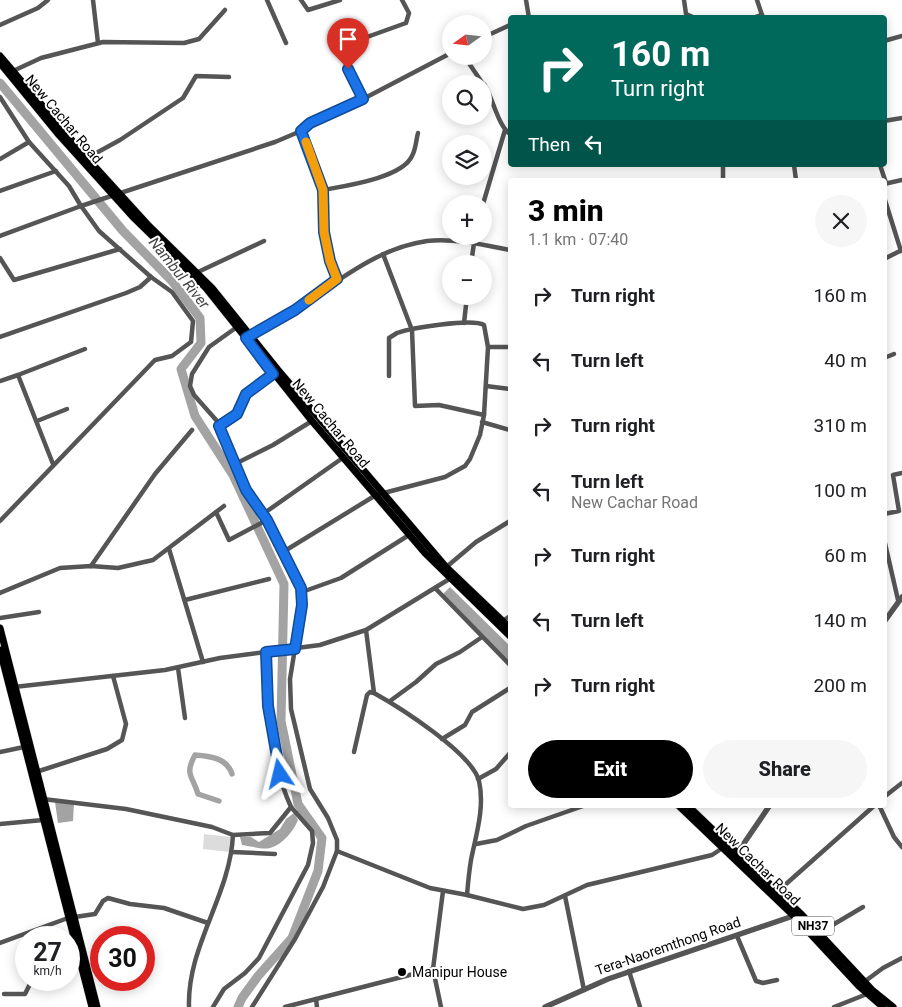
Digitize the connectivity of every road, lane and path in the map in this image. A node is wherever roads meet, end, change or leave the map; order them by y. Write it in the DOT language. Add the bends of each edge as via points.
graph roads {
  1 [pos="48,0"];
  2 [pos="93,0"];
  3 [pos="267,0"];
  4 [pos="301,0"];
  5 [pos="340,0"];
  6 [pos="402,0"];
  7 [pos="526,0"];
  8 [pos="684,0"];
  9 [pos="758,0"];
  10 [pos="225,10"];
  11 [pos="528,15"];
  12 [pos="688,15"];
  13 [pos="762,15"];
  14 [pos="0,25"];
  15 [pos="508,26"];
  16 [pos="492,33"];
  17 [pos="902,36"];
  18 [pos="887,40"];
  19 [pos="98,43"];
  20 [pos="286,43"];
  21 [pos="0,56"];
  22 [pos="442,58"];
  23 [pos="0,63"];
  24 [pos="11,72"];
  25 [pos="229,77"];
  26 [pos="0,98"];
  27 [pos="492,98"];
  28 [pos="363,99"];
  29 [pos="7,108"];
  30 [pos="0,111"];
  31 [pos="902,118"];
  32 [pos="887,120"];
  33 [pos="505,130"];
  34 [pos="301,131"];
  35 [pos="508,132"];
  36 [pos="418,133"];
  37 [pos="29,142"];
  38 [pos="87,158"];
  39 [pos="0,159"];
  40 [pos="56,171"];
  41 [pos="902,180"];
  42 [pos="887,184"];
  43 [pos="323,190"];
  44 [pos="0,191"];
  45 [pos="116,194"];
  46 [pos="486,195"];
  47 [pos="81,206"];
  48 [pos="887,206"];
  49 [pos="0,236"];
  50 [pos="264,241"];
  51 [pos="442,242"];
  52 [pos="484,245"];
  53 [pos="120,250"];
  54 [pos="508,250"];
  55 [pos="902,251"];
  56 [pos="384,254"];
  57 [pos="0,258"];
  58 [pos="887,258"];
  59 [pos="198,272"];
  60 [pos="151,277"];
  61 [pos="337,279"];
  62 [pos="466,305"];
  63 [pos="464,323"];
  64 [pos="237,327"];
  65 [pos="412,330"];
  66 [pos="248,336"];
  67 [pos="0,337"];
  68 [pos="508,346"];
  69 [pos="488,347"];
  70 [pos="85,349"];
  71 [pos="894,354"];
  72 [pos="887,357"];
  73 [pos="273,374"];
  74 [pos="18,375"];
  75 [pos="389,376"];
  76 [pos="0,381"];
  77 [pos="486,386"];
  78 [pos="508,389"];
  79 [pos="306,408"];
  80 [pos="67,409"];
  81 [pos="484,415"];
  82 [pos="37,421"];
  83 [pos="312,421"];
  84 [pos="482,422"];
  85 [pos="219,426"];
  86 [pos="508,429"];
  87 [pos="192,430"];
  88 [pos="346,455"];
  89 [pos="53,464"];
  90 [pos="235,464"];
  91 [pos="902,473"];
  92 [pos="384,493"];
  93 [pos="376,496"];
  94 [pos="224,506"];
  95 [pos="216,512"];
  96 [pos="887,513"];
  97 [pos="264,514"];
  98 [pos="0,521"];
  99 [pos="266,521"];
  100 [pos="508,522"];
  101 [pos="409,535"];
  102 [pos="169,549"];
  103 [pos="283,552"];
  104 [pos="887,565"];
  105 [pos="91,566"];
  106 [pos="444,569"];
  107 [pos="452,578"];
  108 [pos="269,579"];
  109 [pos="435,588"];
  110 [pos="302,592"];
  111 [pos="0,593"];
  112 [pos="900,599"];
  113 [pos="185,600"];
  114 [pos="39,612"];
  115 [pos="508,617"];
  116 [pos="0,618"];
  117 [pos="887,618"];
  118 [pos="500,622"];
  119 [pos="508,627"];
  120 [pos="0,628"];
  121 [pos="366,630"];
  122 [pos="508,633"];
  123 [pos="482,637"];
  124 [pos="295,649"];
  125 [pos="0,650"];
  126 [pos="266,652"];
  127 [pos="203,662"];
  128 [pos="508,663"];
  129 [pos="178,668"];
  130 [pos="3,673"];
  131 [pos="113,676"];
  132 [pos="12,687"];
  133 [pos="508,689"];
  134 [pos="374,693"];
  135 [pos="390,701"];
  136 [pos="185,718"];
  137 [pos="442,740"];
  138 [pos="24,747"];
  139 [pos="0,752"];
  140 [pos="354,752"];
  141 [pos="508,755"];
  142 [pos="36,772"];
  143 [pos="478,779"];
  144 [pos="902,783"];
  145 [pos="887,795"];
  146 [pos="40,798"];
  147 [pos="290,807"];
  148 [pos="577,808"];
  149 [pos="682,808"];
  150 [pos="690,808"];
  151 [pos="768,808"];
  152 [pos="872,808"];
  153 [pos="880,808"];
  154 [pos="43,820"];
  155 [pos="0,824"];
  156 [pos="233,835"];
  157 [pos="476,844"];
  158 [pos="726,845"];
  159 [pos="902,847"];
  160 [pos="337,851"];
  161 [pos="232,852"];
  162 [pos="275,854"];
  163 [pos="736,855"];
  164 [pos="443,892"];
  165 [pos="775,893"];
  166 [pos="467,895"];
  167 [pos="565,896"];
  168 [pos="863,907"];
  169 [pos="798,915"];
  170 [pos="71,918"];
  171 [pos="208,923"];
  172 [pos="819,933"];
  173 [pos="737,936"];
  174 [pos="0,943"];
  175 [pos="902,958"];
  176 [pos="81,964"];
  177 [pos="432,969"];
  178 [pos="629,971"];
  179 [pos="777,980"];
  180 [pos="864,982"];
  181 [pos="584,990"];
  182 [pos="26,991"];
  183 [pos="4,994"];
  184 [pos="867,994"];
  185 [pos="316,1000"];
  186 [pos="92,1007"];
  187 [pos="97,1007"];
  188 [pos="189,1007"];
  189 [pos="213,1007"];
  190 [pos="252,1007"];
  191 [pos="285,1007"];
  192 [pos="317,1007"];
  193 [pos="440,1007"];
  194 [pos="545,1007"];
  195 [pos="640,1007"];
  196 [pos="834,1007"];
  197 [pos="883,1007"];
  198 [pos="893,1007"];
  1 -- 14 [label="street"];
  2 -- 19 [label="street"];
  3 -- 20 [label="street"];
  4 -- 5 [label="street" via="308,10"];
  6 -- 28 [label="street" via="408,13 406,23 342,46 341,54"];
  7 -- 11 [label="street"];
  8 -- 12 [label="street"];
  9 -- 13 [label="street"];
  10 -- 19 [label="street" via="199,39 184,43"];
  15 -- 16 [label="street"];
  17 -- 18 [label="street"];
  19 -- 24 [label="street" via="41,58"];
  21 -- 24 [label="main road, New Cachar Road"];
  22 -- 28 [label="street"];
  23 -- 24 [label="main road, New Cachar Road"];
  24 -- 38 [label="main road, New Cachar Road"];
  24 -- 45 [label="main road, New Cachar Road" via="59,134"];
  25 -- 38 [label="street" via="196,76 183,98"];
  26 -- 29 [label="street"];
  27 -- 33 [label="street"];
  28 -- 34 [label="street" via="310,123"];
  29 -- 30 [label="street"];
  29 -- 37 [label="street"];
  31 -- 32 [label="street"];
  33 -- 35 [label="street"];
  33 -- 46 [label="street"];
  34 -- 43 [label="street"];
  34 -- 45 [label="street"];
  36 -- 43 [label="street" via="413,155 404,165 368,182"];
  37 -- 39 [label="street"];
  37 -- 40 [label="street"];
  38 -- 45 [label="main road, New Cachar Road"];
  40 -- 44 [label="street"];
  40 -- 47 [label="street"];
  41 -- 42 [label="street"];
  43 -- 61 [label="street" via="324,232"];
  45 -- 47 [label="street"];
  45 -- 59 [label="main road, New Cachar Road"];
  45 -- 64 [label="main road, New Cachar Road" via="146,230 206,288"];
  47 -- 49 [label="street"];
  47 -- 53 [label="street" via="99,232"];
  48 -- 55 [label="street"];
  50 -- 59 [label="street"];
  51 -- 56 [label="street" via="429,241"];
  52 -- 54 [label="street"];
  53 -- 57 [label="street" via="14,280"];
  53 -- 60 [label="street"];
  55 -- 58 [label="street"];
  56 -- 61 [label="street"];
  56 -- 65 [label="street"];
  59 -- 66 [label="main road, New Cachar Road"];
  60 -- 67 [label="street" via="126,293"];
  60 -- 89 [label="street" via="172,292 193,321 191,342 172,356 155,360"];
  61 -- 66 [label="street" via="295,310"];
  62 -- 63 [label="street"];
  63 -- 65 [label="street"];
  63 -- 69 [label="street" via="484,324"];
  64 -- 66 [label="main road, New Cachar Road"];
  64 -- 85 [label="street" via="209,348 191,378 192,392"];
  65 -- 75 [label="street" via="389,338"];
  65 -- 81 [label="street" via="415,406 439,405"];
  66 -- 73 [label="main road, New Cachar Road"];
  66 -- 79 [label="main road, New Cachar Road"];
  68 -- 69 [label="street"];
  69 -- 77 [label="street"];
  70 -- 74 [label="street"];
  71 -- 72 [label="street"];
  73 -- 79 [label="main road, New Cachar Road"];
  73 -- 85 [label="street" via="246,394 237,414"];
  74 -- 76 [label="street"];
  74 -- 82 [label="street"];
  77 -- 78 [label="street"];
  77 -- 81 [label="street"];
  79 -- 83 [label="main road, New Cachar Road"];
  79 -- 88 [label="main road, New Cachar Road"];
  80 -- 82 [label="street"];
  81 -- 84 [label="street"];
  82 -- 89 [label="street"];
  83 -- 88 [label="main road, New Cachar Road"];
  83 -- 90 [label="street" via="273,446"];
  84 -- 86 [label="street"];
  84 -- 92 [label="street" via="470,459 459,470 445,477"];
  85 -- 90 [label="street"];
  87 -- 105 [label="street" via="155,474"];
  88 -- 92 [label="main road, New Cachar Road"];
  88 -- 93 [label="main road, New Cachar Road"];
  88 -- 97 [label="street"];
  89 -- 98 [label="street"];
  90 -- 97 [label="street" via="249,496"];
  91 -- 96 [label="street" via="893,475 899,511"];
  92 -- 93 [label="street"];
  92 -- 106 [label="main road, New Cachar Road"];
  93 -- 101 [label="main road, New Cachar Road"];
  93 -- 103 [label="street"];
  94 -- 95 [label="street"];
  95 -- 99 [label="street" via="229,540"];
  95 -- 102 [label="street"];
  97 -- 99 [label="street"];
  99 -- 103 [label="street"];
  100 -- 106 [label="street" via="476,542"];
  101 -- 106 [label="main road, New Cachar Road"];
  101 -- 110 [label="street" via="341,578"];
  102 -- 105 [label="street" via="153,560 127,568"];
  102 -- 113 [label="street"];
  103 -- 110 [label="street"];
  104 -- 112 [label="street"];
  105 -- 111 [label="street" via="53,570"];
  106 -- 107 [label="main road, New Cachar Road"];
  107 -- 109 [label="street"];
  107 -- 118 [label="main road, New Cachar Road"];
  108 -- 113 [label="street"];
  109 -- 121 [label="street"];
  109 -- 123 [label="street"];
  110 -- 124 [label="street"];
  112 -- 117 [label="street"];
  113 -- 127 [label="street"];
  114 -- 116 [label="street"];
  115 -- 118 [label="street"];
  118 -- 119 [label="main road, New Cachar Road"];
  118 -- 122 [label="main road, New Cachar Road"];
  120 -- 132 [label="main road"];
  121 -- 124 [label="street"];
  121 -- 134 [label="street"];
  123 -- 128 [label="street"];
  123 -- 135 [label="street" via="436,664"];
  124 -- 126 [label="street"];
  124 -- 160 [label="street" via="290,696 296,735 310,789 334,828"];
  125 -- 130 [label="main road"];
  126 -- 127 [label="street"];
  126 -- 147 [label="street" via="268,706 277,763"];
  127 -- 129 [label="street"];
  129 -- 131 [label="street"];
  129 -- 136 [label="street"];
  130 -- 132 [label="main road"];
  131 -- 132 [label="street"];
  131 -- 142 [label="street" via="126,724 122,740 107,749"];
  132 -- 138 [label="main road"];
  132 -- 142 [label="main road"];
  133 -- 137 [label="street" via="472,712 465,725"];
  134 -- 135 [label="street"];
  134 -- 140 [label="street" via="367,695"];
  135 -- 137 [label="street" via="416,717"];
  137 -- 143 [label="street" via="472,767"];
  138 -- 139 [label="street"];
  138 -- 146 [label="main road"];
  141 -- 143 [label="street" via="496,769"];
  142 -- 146 [label="main road"];
  143 -- 157 [label="street" via="480,797"];
  144 -- 145 [label="street"];
  146 -- 154 [label="main road"];
  146 -- 156 [label="street" via="126,809 212,827"];
  146 -- 170 [label="main road"];
  147 -- 156 [label="street" via="270,833"];
  147 -- 189 [label="street" via="312,831 308,865 259,958 245,974 224,989"];
  148 -- 157 [label="street" via="497,840"];
  149 -- 158 [label="main road, New Cachar Road / NH37"];
  150 -- 158 [label="main road, New Cachar Road / NH37"];
  151 -- 163 [label="street"];
  152 -- 165 [label="street"];
  153 -- 159 [label="street"];
  154 -- 155 [label="street"];
  154 -- 170 [label="main road"];
  156 -- 161 [label="street"];
  157 -- 166 [label="street"];
  158 -- 163 [label="main road, New Cachar Road / NH37"];
  158 -- 167 [label="street" via="703,858 587,885"];
  160 -- 164 [label="street"];
  160 -- 190 [label="street" via="323,887"];
  161 -- 162 [label="street"];
  161 -- 171 [label="street" via="227,876"];
  163 -- 165 [label="main road, New Cachar Road / NH37"];
  164 -- 166 [label="street"];
  164 -- 177 [label="street"];
  165 -- 169 [label="main road, New Cachar Road / NH37"];
  166 -- 167 [label="street" via="523,909"];
  167 -- 181 [label="street"];
  168 -- 172 [label="street"];
  169 -- 172 [label="main road, New Cachar Road / NH37"];
  169 -- 173 [label="street, Tera-Naoremthong Road"];
  169 -- 184 [label="main road, New Cachar Road / NH37"];
  170 -- 171 [label="street" via="97,913 108,898 164,908"];
  170 -- 174 [label="street"];
  170 -- 176 [label="main road"];
  170 -- 187 [label="main road"];
  171 -- 188 [label="street" via="193,965"];
  172 -- 180 [label="main road, New Cachar Road / NH37"];
  173 -- 178 [label="street, Tera-Naoremthong Road"];
  173 -- 179 [label="street" via="756,981"];
  175 -- 180 [label="street"];
  176 -- 186 [label="main road"];
  177 -- 185 [label="street"];
  177 -- 193 [label="street"];
  178 -- 181 [label="street, Tera-Naoremthong Road"];
  178 -- 195 [label="street"];
  180 -- 198 [label="main road, New Cachar Road / NH37"];
  181 -- 194 [label="street, Tera-Naoremthong Road"];
  182 -- 183 [label="street" via="25,994"];
  184 -- 196 [label="street"];
  184 -- 197 [label="main road, New Cachar Road / NH37"];
  185 -- 191 [label="street"];
  185 -- 192 [label="street"];
}
